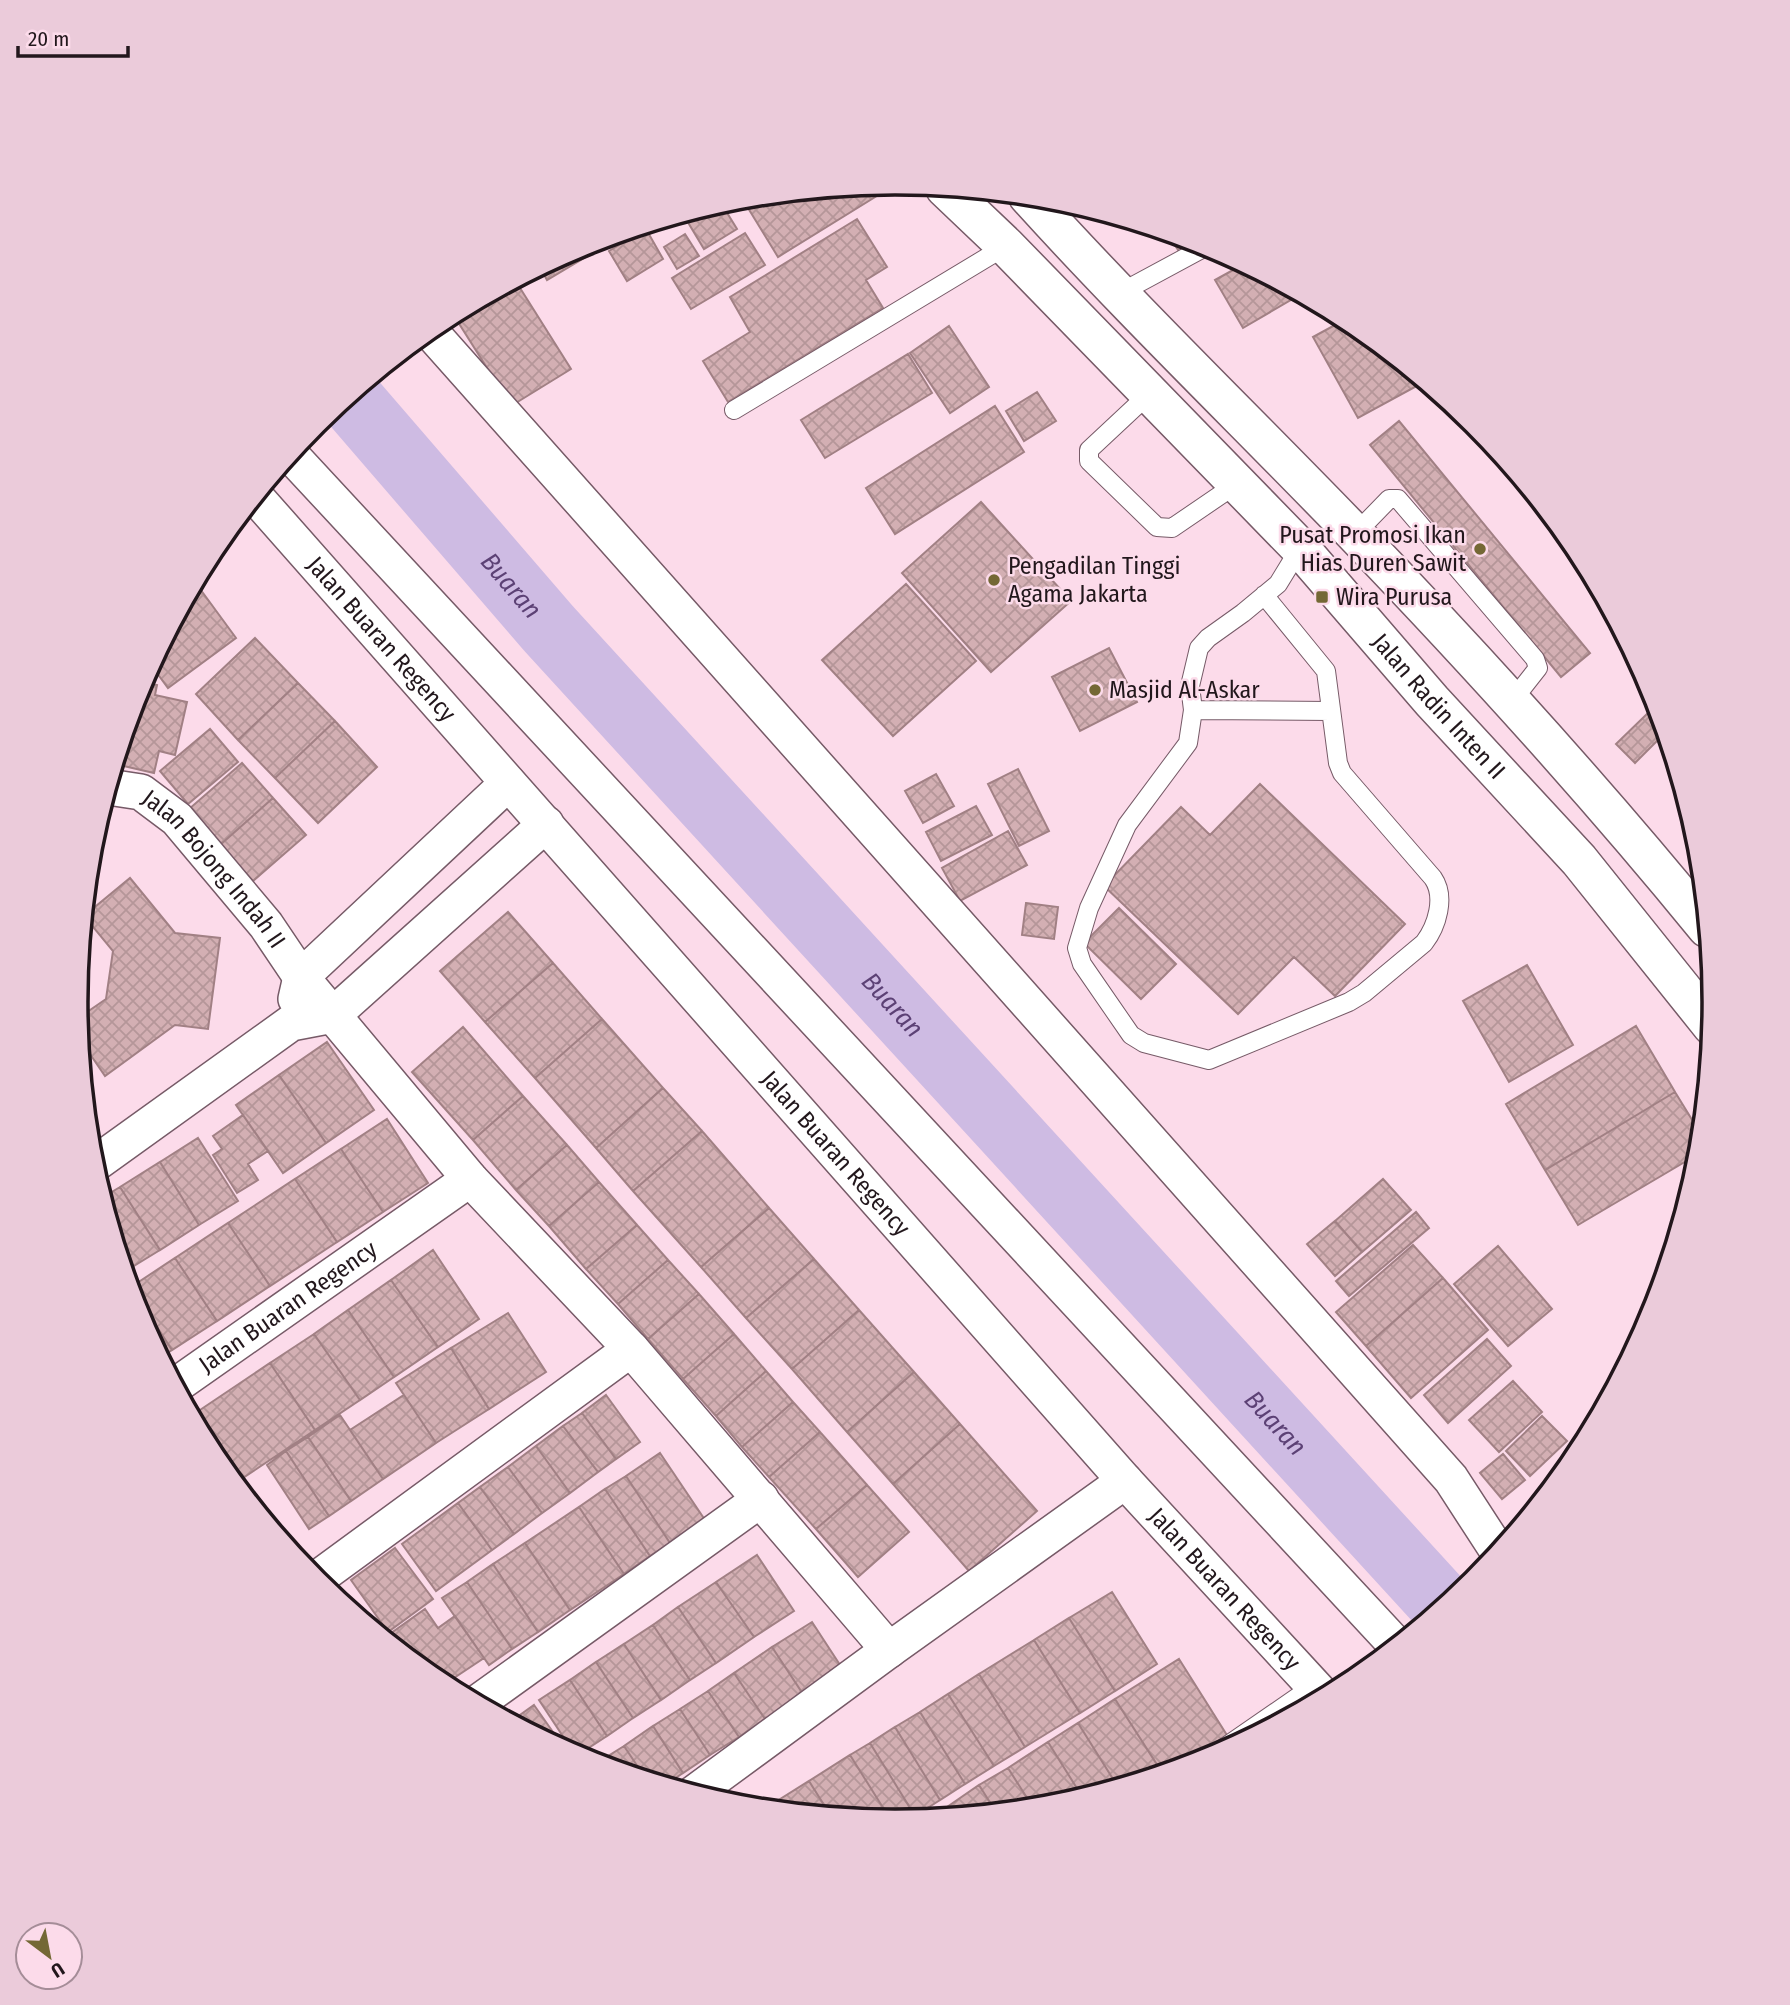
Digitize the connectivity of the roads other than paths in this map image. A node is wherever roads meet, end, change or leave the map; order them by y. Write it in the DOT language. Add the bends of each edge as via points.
graph roads {
  1 [pos="955,198"];
  2 [pos="1053,211"];
  3 [pos="1006,246"];
  4 [pos="1195,253"];
  5 [pos="1119,293"];
  6 [pos="436,338"];
  7 [pos="1150,393"];
  8 [pos="734,410"];
  9 [pos="297,461"];
  10 [pos="1238,482"];
  11 [pos="261,503"];
  12 [pos="1355,534"];
  13 [pos="1300,548"];
  14 [pos="1264,595"];
  15 [pos="1512,701"];
  16 [pos="1193,710"];
  17 [pos="1331,711"];
  18 [pos="508,783"];
  19 [pos="117,788"];
  20 [pos="546,824"];
  21 [pos="1698,917"];
  22 [pos="301,977"];
  23 [pos="1702,1013"];
  24 [pos="333,1015"];
  25 [pos="291,1023"];
  26 [pos="103,1158"];
  27 [pos="470,1179"];
  28 [pos="631,1349"];
  29 [pos="182,1381"];
  30 [pos="1125,1481"];
  31 [pos="761,1499"];
  32 [pos="1493,1544"];
  33 [pos="324,1573"];
  34 [pos="1391,1640"];
  35 [pos="889,1650"];
  36 [pos="1319,1690"];
  37 [pos="484,1697"];
  38 [pos="704,1786"];
  1 -- 3 [label="main road, Jalan Radin Inten II"];
  2 -- 5 [label="main road"];
  3 -- 7 [label="main road, Jalan Radin Inten II"];
  3 -- 8 [label="lane"];
  4 -- 5 [label="lane"];
  5 -- 12 [label="main road"];
  6 -- 32 [label="street" via="1451,1479"];
  7 -- 10 [label="main road, Jalan Radin Inten II"];
  7 -- 10 [label="lane" via="1088,450 1089,461 1157,527 1172,528"];
  9 -- 34 [label="street"];
  10 -- 13 [label="main road, Jalan Radin Inten II"];
  11 -- 18 [label="street, Jalan Buaran Regency"];
  12 -- 15 [label="main road"];
  12 -- 15 [label="lane" via="1389,499 1398,499 1535,659 1538,668"];
  13 -- 14 [label="lane" via="1278,584"];
  13 -- 23 [label="main road, Jalan Radin Inten II" via="1432,701 1579,860"];
  14 -- 16 [label="lane" via="1199,649 1190,687"];
  14 -- 17 [label="lane" via="1326,671"];
  15 -- 21 [label="main road"];
  16 -- 17 [label="lane"];
  16 -- 17 [label="lane" via="1188,743 1127,825 1088,908 1077,948 1082,964 1131,1035 1144,1043 1209,1060 1349,1002 1424,943 1435,925 1438,886 1342,773"];
  18 -- 20 [label="street, Jalan Buaran Regency"];
  18 -- 22 [label="street"];
  19 -- 22 [label="street, Jalan Bojong Indah II" via="141,792 177,819 266,925"];
  20 -- 24 [label="street"];
  20 -- 30 [label="street, Jalan Buaran Regency"];
  22 -- 24 [label="street"];
  22 -- 25 [label="street"];
  24 -- 25 [label="street"];
  24 -- 27 [label="street"];
  25 -- 26 [label="street"];
  27 -- 28 [label="street"];
  27 -- 29 [label="street, Jalan Buaran Regency"];
  28 -- 31 [label="street"];
  28 -- 33 [label="street"];
  30 -- 35 [label="street"];
  30 -- 36 [label="street, Jalan Buaran Regency"];
  31 -- 35 [label="street"];
  31 -- 37 [label="street"];
  35 -- 38 [label="street"];
}
